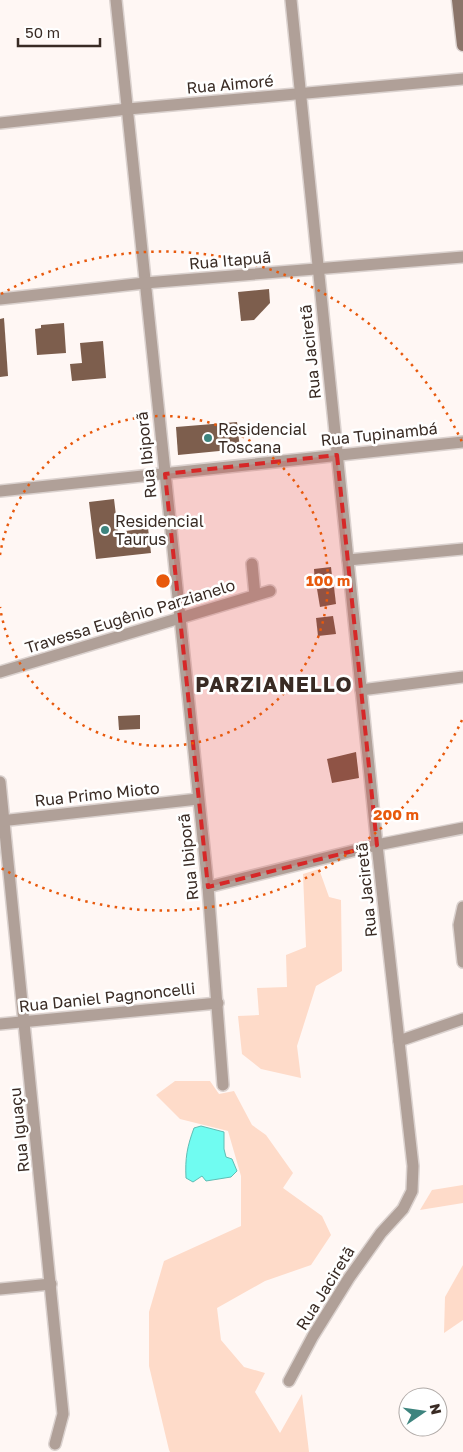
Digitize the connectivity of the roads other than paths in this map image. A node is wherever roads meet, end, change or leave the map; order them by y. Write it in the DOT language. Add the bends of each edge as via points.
graph roads {
  1 [pos="116,0"];
  2 [pos="291,0"];
  3 [pos="458,0"];
  4 [pos="463,45"];
  5 [pos="463,79"];
  6 [pos="302,94"];
  7 [pos="128,109"];
  8 [pos="0,123"];
  9 [pos="463,258"];
  10 [pos="318,268"];
  11 [pos="145,283"];
  12 [pos="0,299"];
  13 [pos="463,442"];
  14 [pos="337,455"];
  15 [pos="164,474"];
  16 [pos="0,490"];
  17 [pos="463,549"];
  18 [pos="348,560"];
  19 [pos="252,564"];
  20 [pos="270,591"];
  21 [pos="255,595"];
  22 [pos="179,618"];
  23 [pos="0,672"];
  24 [pos="463,677"];
  25 [pos="361,690"];
  26 [pos="0,782"];
  27 [pos="198,798"];
  28 [pos="2,821"];
  29 [pos="463,828"];
  30 [pos="377,845"];
  31 [pos="208,887"];
  32 [pos="463,907"];
  33 [pos="463,962"];
  34 [pos="218,1003"];
  35 [pos="463,1019"];
  36 [pos="25,1022"];
  37 [pos="0,1024"];
  38 [pos="399,1041"];
  39 [pos="224,1085"];
  40 [pos="51,1284"];
  41 [pos="0,1288"];
  42 [pos="288,1381"];
  43 [pos="55,1444"];
  1 -- 7 [label="street, Rua Ibiporã"];
  2 -- 6 [label="street, Rua Jaciretã"];
  3 -- 4 [label="street"];
  5 -- 6 [label="street, Rua Aimoré"];
  6 -- 7 [label="street, Rua Aimoré"];
  6 -- 10 [label="street, Rua Jaciretã"];
  7 -- 8 [label="street, Rua Aimoré"];
  7 -- 11 [label="street, Rua Ibiporã"];
  9 -- 10 [label="street, Rua Itapuã"];
  10 -- 11 [label="street, Rua Itapuã"];
  10 -- 14 [label="street, Rua Jaciretã"];
  11 -- 12 [label="street, Rua Itapuã"];
  11 -- 15 [label="street, Rua Ibiporã"];
  13 -- 14 [label="street, Rua Tupinambá"];
  14 -- 15 [label="street, Rua Tupinambá"];
  14 -- 18 [label="street, Rua Jaciretã"];
  15 -- 16 [label="street, Rua Tupinambá"];
  15 -- 22 [label="street, Rua Ibiporã"];
  17 -- 18 [label="street"];
  18 -- 25 [label="street, Rua Jaciretã"];
  19 -- 21 [label="street"];
  20 -- 21 [label="street, Travessa Eugênio Parzianelo"];
  21 -- 22 [label="street, Travessa Eugênio Parzianelo"];
  22 -- 23 [label="street, Travessa Eugênio Parzianelo"];
  22 -- 27 [label="street, Rua Ibiporã"];
  24 -- 25 [label="street"];
  25 -- 30 [label="street, Rua Jaciretã"];
  26 -- 28 [label="street, Rua Iguaçu"];
  27 -- 28 [label="street, Rua Primo Mioto"];
  27 -- 31 [label="street, Rua Ibiporã"];
  28 -- 36 [label="street, Rua Iguaçu"];
  29 -- 30 [label="street"];
  30 -- 31 [label="street"];
  30 -- 38 [label="street, Rua Jaciretã"];
  31 -- 34 [label="street, Rua Ibiporã"];
  32 -- 33 [label="street" via="459,925"];
  34 -- 36 [label="street, Rua Daniel Pagnoncelli"];
  34 -- 39 [label="street, Rua Ibiporã"];
  35 -- 38 [label="street"];
  36 -- 37 [label="street, Rua Daniel Pagnoncelli"];
  36 -- 40 [label="street, Rua Iguaçu"];
  38 -- 42 [label="street, Rua Jaciretã" via="410,1127 412,1191 403,1210 381,1232 349,1278"];
  40 -- 41 [label="street"];
  40 -- 43 [label="street, Rua Iguaçu" via="63,1414"];
}
